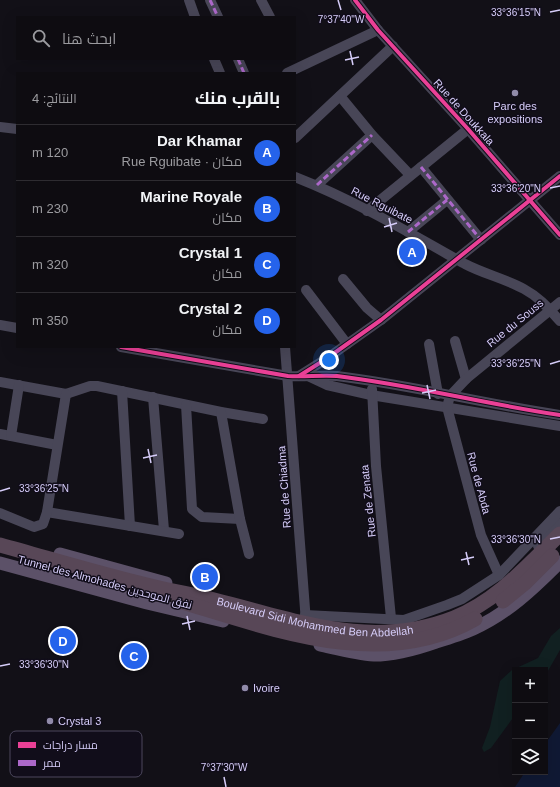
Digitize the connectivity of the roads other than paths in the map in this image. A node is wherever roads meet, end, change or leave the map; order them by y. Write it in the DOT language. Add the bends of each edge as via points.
graph roads {
  1 [pos="189,0"];
  2 [pos="210,0"];
  3 [pos="261,0"];
  4 [pos="355,0"];
  5 [pos="195,16"];
  6 [pos="218,16"];
  7 [pos="269,16"];
  8 [pos="378,30"];
  9 [pos="393,46"];
  10 [pos="214,60"];
  11 [pos="238,60"];
  12 [pos="220,72"];
  13 [pos="244,72"];
  14 [pos="289,72"];
  15 [pos="340,96"];
  16 [pos="0,127"];
  17 [pos="468,129"];
  18 [pos="16,130"];
  19 [pos="372,135"];
  20 [pos="296,137"];
  21 [pos="421,167"];
  22 [pos="410,176"];
  23 [pos="560,176"];
  24 [pos="296,177"];
  25 [pos="317,185"];
  26 [pos="447,200"];
  27 [pos="529,201"];
  28 [pos="367,211"];
  29 [pos="408,232"];
  30 [pos="560,235"];
  31 [pos="481,240"];
  32 [pos="457,259"];
  33 [pos="343,279"];
  34 [pos="306,290"];
  35 [pos="560,302"];
  36 [pos="550,310"];
  37 [pos="381,320"];
  38 [pos="560,321"];
  39 [pos="0,325"];
  40 [pos="16,328"];
  41 [pos="455,342"];
  42 [pos="347,344"];
  43 [pos="429,344"];
  44 [pos="127,348"];
  45 [pos="285,348"];
  46 [pos="288,376"];
  47 [pos="299,376"];
  48 [pos="310,377"];
  49 [pos="466,379"];
  50 [pos="372,381"];
  51 [pos="0,382"];
  52 [pos="19,384"];
  53 [pos="122,391"];
  54 [pos="66,394"];
  55 [pos="438,394"];
  56 [pos="371,395"];
  57 [pos="450,396"];
  58 [pos="154,397"];
  59 [pos="186,405"];
  60 [pos="447,407"];
  61 [pos="222,412"];
  62 [pos="560,415"];
  63 [pos="263,419"];
  64 [pos="560,426"];
  65 [pos="0,434"];
  66 [pos="11,436"];
  67 [pos="57,445"];
  68 [pos="560,511"];
  69 [pos="47,512"];
  70 [pos="0,513"];
  71 [pos="240,519"];
  72 [pos="560,523"];
  73 [pos="130,526"];
  74 [pos="164,530"];
  75 [pos="179,534"];
  76 [pos="560,534"];
  77 [pos="0,537"];
  78 [pos="0,545"];
  79 [pos="560,547"];
  80 [pos="0,553"];
  81 [pos="249,554"];
  82 [pos="560,562"];
  83 [pos="0,563"];
  84 [pos="499,575"];
  85 [pos="211,605"];
  86 [pos="306,620"];
  87 [pos="392,625"];
  88 [pos="452,633"];
  1 -- 5 [label="street"];
  2 -- 6 [label="street"];
  3 -- 7 [label="street"];
  4 -- 8 [label="street, Rue de Doukkala"];
  8 -- 9 [label="street, Rue de Doukkala"];
  8 -- 14 [label="street"];
  9 -- 15 [label="street"];
  9 -- 17 [label="street, Rue de Doukkala"];
  10 -- 12 [label="street"];
  11 -- 13 [label="street"];
  15 -- 19 [label="street"];
  15 -- 20 [label="street"];
  16 -- 18 [label="street"];
  17 -- 21 [label="street"];
  17 -- 27 [label="street, Rue de Doukkala"];
  19 -- 22 [label="street"];
  19 -- 25 [label="street"];
  21 -- 22 [label="street"];
  21 -- 26 [label="street"];
  22 -- 28 [label="street"];
  23 -- 27 [label="street"];
  24 -- 25 [label="street, Rue Rguibate"];
  25 -- 28 [label="street, Rue Rguibate"];
  26 -- 29 [label="street"];
  26 -- 31 [label="street"];
  27 -- 30 [label="street, Rue de Doukkala"];
  27 -- 31 [label="street"];
  28 -- 29 [label="street, Rue Rguibate"];
  29 -- 32 [label="street, Rue Rguibate"];
  31 -- 32 [label="street"];
  32 -- 36 [label="street, Rue Rguibate" via="523,288"];
  32 -- 37 [label="street"];
  33 -- 37 [label="street" via="367,308"];
  34 -- 42 [label="street"];
  35 -- 36 [label="street, Rue du Souss"];
  36 -- 38 [label="street, Rue Rguibate"];
  36 -- 49 [label="street, Rue du Souss"];
  37 -- 42 [label="street"];
  39 -- 40 [label="street"];
  41 -- 49 [label="street"];
  42 -- 47 [label="street"];
  43 -- 55 [label="street"];
  44 -- 46 [label="street"];
  45 -- 46 [label="street, Rue de Chiadma"];
  46 -- 47 [label="street"];
  46 -- 86 [label="street, Rue de Chiadma"];
  47 -- 48 [label="street"];
  48 -- 50 [label="street" via="326,375"];
  48 -- 56 [label="street" via="327,385"];
  49 -- 57 [label="street, Rue du Souss"];
  50 -- 55 [label="street"];
  50 -- 56 [label="street, Rue de Zenata"];
  51 -- 52 [label="street"];
  52 -- 54 [label="street"];
  52 -- 66 [label="street"];
  53 -- 54 [label="street" via="90,386"];
  53 -- 58 [label="street"];
  53 -- 73 [label="street"];
  54 -- 67 [label="street"];
  55 -- 57 [label="street"];
  56 -- 60 [label="street"];
  56 -- 87 [label="street, Rue de Zenata"];
  57 -- 60 [label="street"];
  57 -- 62 [label="street"];
  58 -- 59 [label="street"];
  58 -- 74 [label="street"];
  59 -- 61 [label="street"];
  59 -- 71 [label="street" via="192,509 202,517"];
  60 -- 64 [label="street"];
  60 -- 84 [label="street, Rue de Abda" via="481,535"];
  61 -- 63 [label="street"];
  61 -- 71 [label="street"];
  65 -- 66 [label="street"];
  66 -- 67 [label="street"];
  67 -- 69 [label="street"];
  68 -- 84 [label="street"];
  69 -- 70 [label="street" via="42,524 34,527"];
  69 -- 73 [label="street"];
  71 -- 81 [label="street"];
  72 -- 87 [label="street" via="518,567 480,596 438,618"];
  73 -- 74 [label="street"];
  74 -- 75 [label="street"];
  76 -- 87 [label="highway, Boulevard Sidi Mohammed Ben Abdellah" via="508,585 483,604 440,623 424,627"];
  77 -- 85 [label="main road, Boulevard Sidi Mohammed Ben Abdellah" via="182,587"];
  78 -- 85 [label="highway, Tunnel des Almohades نفق الموحدين"];
  79 -- 88 [label="highway, Boulevard Sidi Mohammed Ben Abdellah" via="513,594"];
  80 -- 85 [label="highway, Tunnel des Almohades نفق الموحدين"];
  82 -- 88 [label="main road" via="520,599 498,615 472,630"];
  83 -- 88 [label="main road, Boulevard Sidi Mohammed Ben Abdellah" via="147,603 358,653 373,655 403,652"];
  84 -- 87 [label="street" via="474,592 447,605 404,620 396,620"];
  85 -- 86 [label="highway, Boulevard Sidi Mohammed Ben Abdellah"];
  85 -- 88 [label="highway, Boulevard Sidi Mohammed Ben Abdellah" via="309,638 347,644 410,642"];
  86 -- 87 [label="highway, Boulevard Sidi Mohammed Ben Abdellah" via="349,632"];
}
